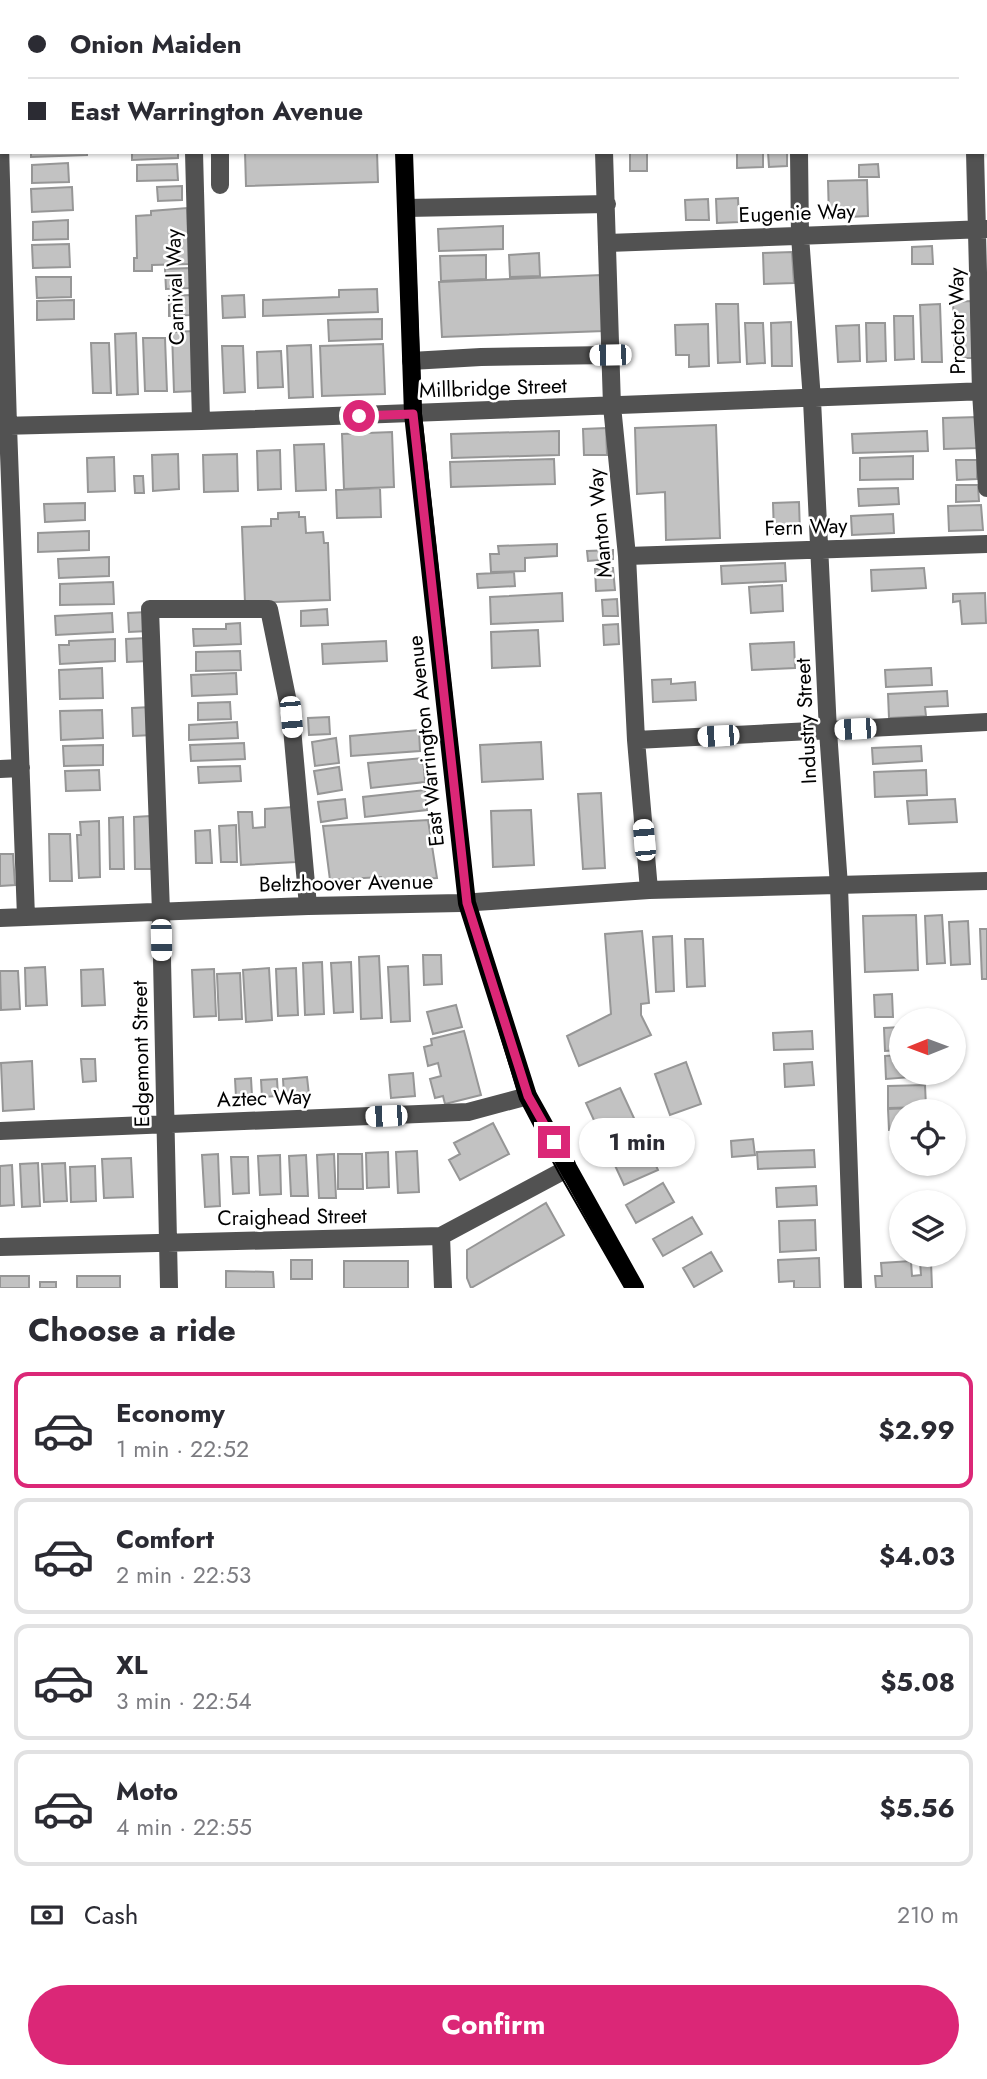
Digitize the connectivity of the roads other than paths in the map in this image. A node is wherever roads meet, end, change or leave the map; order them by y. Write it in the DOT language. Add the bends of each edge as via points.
graph roads {
  1 [pos="0,154"];
  2 [pos="194,154"];
  3 [pos="220,154"];
  4 [pos="404,154"];
  5 [pos="604,154"];
  6 [pos="799,154"];
  7 [pos="975,154"];
  8 [pos="220,185"];
  9 [pos="607,204"];
  10 [pos="406,208"];
  11 [pos="982,229"];
  12 [pos="800,236"];
  13 [pos="608,243"];
  14 [pos="610,355"];
  15 [pos="411,361"];
  16 [pos="984,391"];
  17 [pos="812,400"];
  18 [pos="612,405"];
  19 [pos="413,414"];
  20 [pos="201,421"];
  21 [pos="4,426"];
  22 [pos="987,488"];
  23 [pos="987,544"];
  24 [pos="820,549"];
  25 [pos="627,556"];
  26 [pos="6,559"];
  27 [pos="987,722"];
  28 [pos="828,731"];
  29 [pos="636,740"];
  30 [pos="21,768"];
  31 [pos="0,769"];
  32 [pos="987,881"];
  33 [pos="839,886"];
  34 [pos="649,890"];
  35 [pos="467,903"];
  36 [pos="308,906"];
  37 [pos="161,912"];
  38 [pos="26,917"];
  39 [pos="0,918"];
  40 [pos="528,1096"];
  41 [pos="165,1124"];
  42 [pos="0,1131"];
  43 [pos="567,1165"];
  44 [pos="441,1236"];
  45 [pos="169,1242"];
  46 [pos="0,1247"];
  47 [pos="445,1285"];
  48 [pos="169,1288"];
  49 [pos="635,1288"];
  50 [pos="853,1288"];
  1 -- 21 [label="street"];
  2 -- 20 [label="street, Carnival Way"];
  3 -- 8 [label="street"];
  4 -- 10 [label="main road, East Warrington Avenue"];
  5 -- 9 [label="street, Manton Way"];
  6 -- 12 [label="street, Industry Street"];
  7 -- 11 [label="street, Proctor Way"];
  9 -- 10 [label="street"];
  9 -- 13 [label="street, Manton Way"];
  10 -- 15 [label="main road, East Warrington Avenue"];
  11 -- 12 [label="street, Eugenie Way"];
  11 -- 16 [label="street, Proctor Way"];
  12 -- 13 [label="street, Eugenie Way"];
  12 -- 17 [label="street, Industry Street"];
  13 -- 14 [label="street, Manton Way"];
  14 -- 15 [label="street"];
  14 -- 18 [label="street, Manton Way"];
  15 -- 19 [label="main road, East Warrington Avenue"];
  16 -- 17 [label="street, Millbridge Street"];
  16 -- 22 [label="street, Proctor Way"];
  17 -- 18 [label="street, Millbridge Street"];
  17 -- 24 [label="street, Industry Street"];
  18 -- 19 [label="street, Millbridge Street"];
  18 -- 25 [label="street, Manton Way"];
  19 -- 20 [label="street, Millbridge Street"];
  19 -- 35 [label="main road, East Warrington Avenue"];
  20 -- 21 [label="street, Millbridge Street"];
  21 -- 26 [label="street"];
  23 -- 24 [label="street, Fern Way"];
  24 -- 25 [label="street, Fern Way"];
  24 -- 28 [label="street, Industry Street"];
  25 -- 29 [label="street, Manton Way"];
  26 -- 30 [label="street"];
  27 -- 28 [label="street"];
  28 -- 29 [label="street"];
  28 -- 33 [label="street, Industry Street"];
  29 -- 34 [label="street, Manton Way"];
  30 -- 31 [label="street"];
  30 -- 38 [label="street"];
  32 -- 33 [label="street, Beltzhoover Avenue"];
  33 -- 34 [label="street, Beltzhoover Avenue"];
  33 -- 50 [label="street, Industry Street"];
  34 -- 35 [label="street, Beltzhoover Avenue"];
  35 -- 36 [label="street, Beltzhoover Avenue"];
  35 -- 40 [label="main road, East Warrington Avenue"];
  36 -- 37 [label="street, Beltzhoover Avenue"];
  36 -- 37 [label="street, Edgemont Street" via="291,717 269,609 150,608"];
  37 -- 38 [label="street, Beltzhoover Avenue"];
  37 -- 41 [label="street, Edgemont Street"];
  38 -- 39 [label="street, Beltzhoover Avenue"];
  40 -- 41 [label="street, Aztec Way" via="468,1112"];
  40 -- 43 [label="main road, East Warrington Avenue"];
  41 -- 42 [label="street, Aztec Way"];
  41 -- 45 [label="street, Edgemont Street"];
  43 -- 44 [label="street, Craighead Street"];
  43 -- 49 [label="main road, East Warrington Avenue"];
  44 -- 45 [label="street, Craighead Street"];
  44 -- 47 [label="street"];
  45 -- 46 [label="street, Craighead Street"];
  45 -- 48 [label="street, Edgemont Street"];
}
